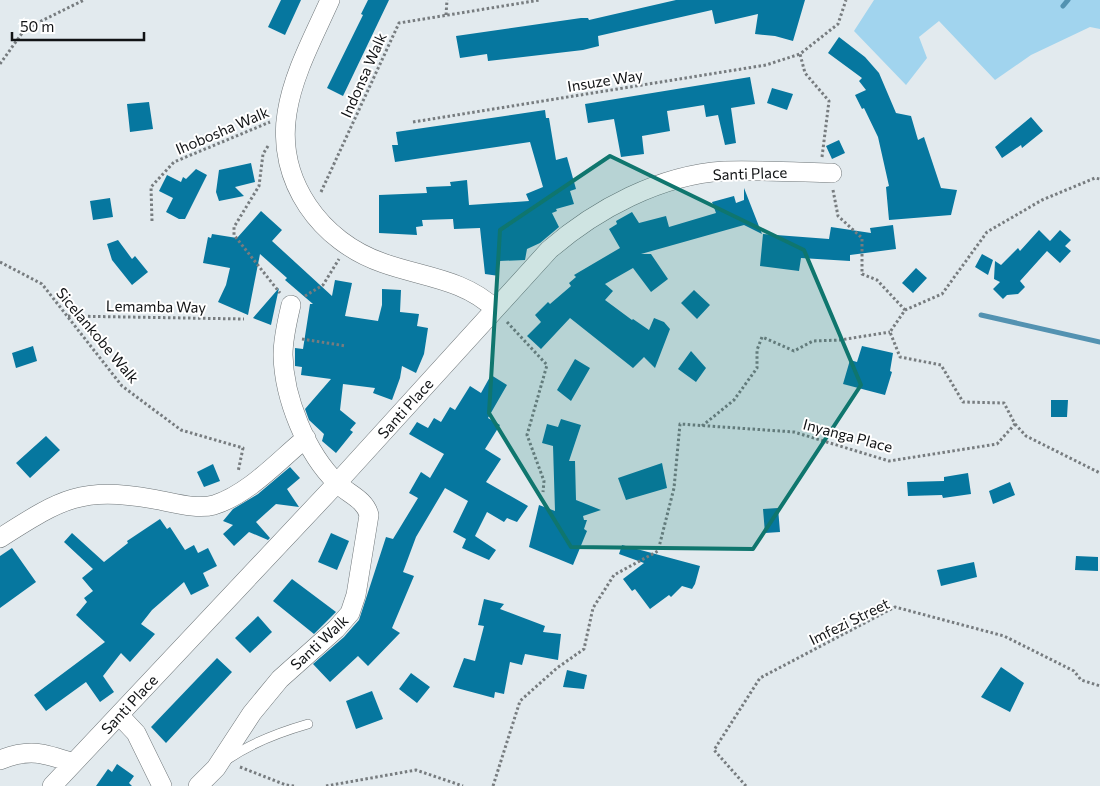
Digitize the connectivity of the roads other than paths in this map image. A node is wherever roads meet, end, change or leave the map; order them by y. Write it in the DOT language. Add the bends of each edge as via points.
graph roads {
  1 [pos="330,0"];
  2 [pos="832,173"];
  3 [pos="291,305"];
  4 [pos="495,309"];
  5 [pos="306,438"];
  6 [pos="337,484"];
  7 [pos="0,538"];
  8 [pos="119,715"];
  9 [pos="308,724"];
  10 [pos="0,760"];
  11 [pos="73,763"];
  12 [pos="219,765"];
  13 [pos="52,786"];
  14 [pos="162,786"];
  15 [pos="198,786"];
  1 -- 4 [label="street" via="292,90 286,115 285,136 300,197 347,247 396,268 455,284 484,299"];
  2 -- 4 [label="street, Santi Place" via="723,172 677,180 636,195 606,208 576,227 549,250"];
  3 -- 5 [label="street, Santi Walk" via="284,334 286,374"];
  4 -- 6 [label="street, Santi Place"];
  5 -- 6 [label="street, Santi Walk"];
  5 -- 7 [label="street" via="234,497 212,506 193,506 118,493 77,497 48,508"];
  6 -- 8 [label="street, Santi Place"];
  6 -- 12 [label="street, Santi Walk" via="367,506 369,514 350,613 280,679 252,713"];
  8 -- 11 [label="street, Santi Place"];
  8 -- 14 [label="street" via="136,733"];
  9 -- 12 [label="lane" via="251,745"];
  10 -- 11 [label="street" via="24,752 46,754"];
  11 -- 13 [label="street, Santi Place"];
  12 -- 15 [label="street, Santi Walk"];
}
